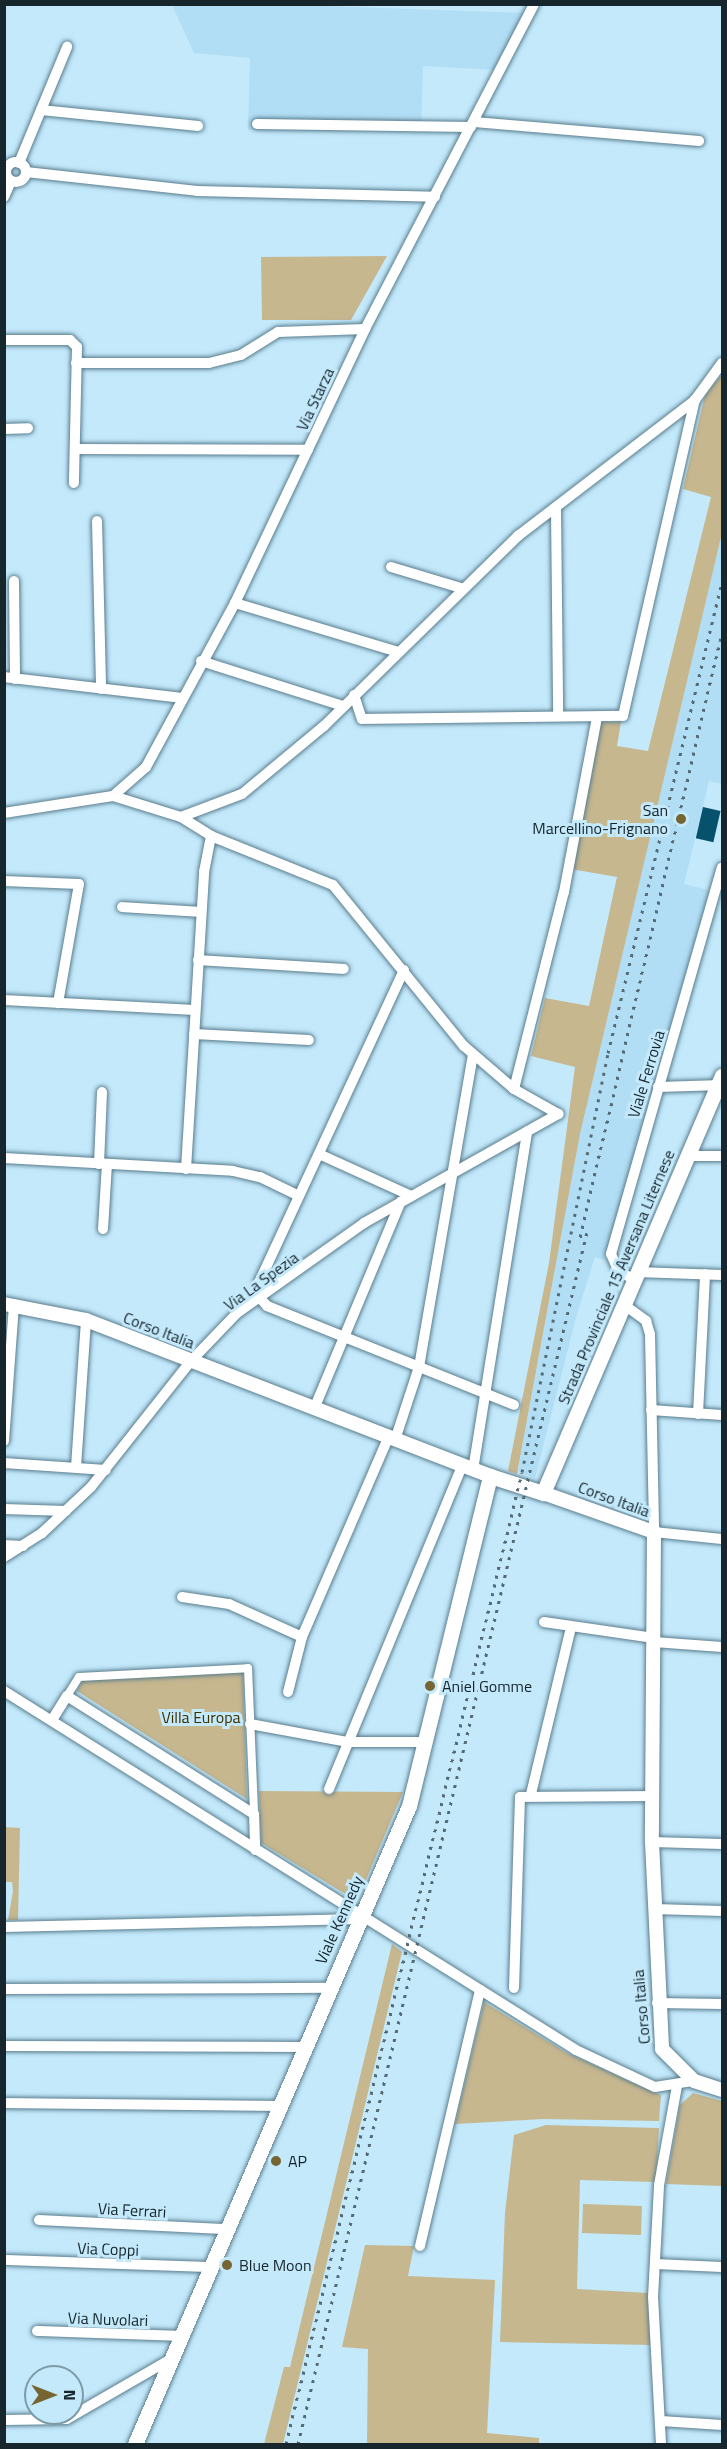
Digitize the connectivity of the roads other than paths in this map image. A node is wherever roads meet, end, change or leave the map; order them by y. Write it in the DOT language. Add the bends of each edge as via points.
graph roads {
  1 [pos="534,4"];
  2 [pos="67,47"];
  3 [pos="41,110"];
  4 [pos="256,124"];
  5 [pos="472,124"];
  6 [pos="198,126"];
  7 [pos="699,141"];
  8 [pos="19,163"];
  9 [pos="5,171"];
  10 [pos="26,172"];
  11 [pos="11,182"];
  12 [pos="4,197"];
  13 [pos="435,197"];
  14 [pos="365,329"];
  15 [pos="4,340"];
  16 [pos="76,363"];
  17 [pos="723,363"];
  18 [pos="695,400"];
  19 [pos="28,428"];
  20 [pos="4,429"];
  21 [pos="75,449"];
  22 [pos="308,450"];
  23 [pos="74,483"];
  24 [pos="556,508"];
  25 [pos="97,521"];
  26 [pos="391,567"];
  27 [pos="14,581"];
  28 [pos="461,588"];
  29 [pos="235,603"];
  30 [pos="398,652"];
  31 [pos="201,661"];
  32 [pos="10,678"];
  33 [pos="101,689"];
  34 [pos="354,695"];
  35 [pos="182,698"];
  36 [pos="343,706"];
  37 [pos="558,716"];
  38 [pos="597,717"];
  39 [pos="113,796"];
  40 [pos="4,813"];
  41 [pos="181,817"];
  42 [pos="212,836"];
  43 [pos="723,868"];
  44 [pos="4,881"];
  45 [pos="122,907"];
  46 [pos="201,912"];
  47 [pos="198,960"];
  48 [pos="344,969"];
  49 [pos="404,970"];
  50 [pos="4,1000"];
  51 [pos="58,1003"];
  52 [pos="195,1010"];
  53 [pos="194,1034"];
  54 [pos="309,1040"];
  55 [pos="473,1055"];
  56 [pos="721,1082"];
  57 [pos="658,1087"];
  58 [pos="514,1089"];
  59 [pos="102,1092"];
  60 [pos="527,1131"];
  61 [pos="319,1154"];
  62 [pos="687,1156"];
  63 [pos="723,1156"];
  64 [pos="4,1158"];
  65 [pos="103,1164"];
  66 [pos="186,1169"];
  67 [pos="456,1169"];
  68 [pos="299,1196"];
  69 [pos="405,1198"];
  70 [pos="103,1229"];
  71 [pos="705,1274"];
  72 [pos="723,1275"];
  73 [pos="636,1276"];
  74 [pos="259,1297"];
  75 [pos="9,1304"];
  76 [pos="623,1304"];
  77 [pos="86,1320"];
  78 [pos="343,1336"];
  79 [pos="191,1361"];
  80 [pos="419,1367"];
  81 [pos="485,1393"];
  82 [pos="514,1405"];
  83 [pos="314,1409"];
  84 [pos="651,1410"];
  85 [pos="698,1414"];
  86 [pos="723,1415"];
  87 [pos="391,1439"];
  88 [pos="4,1441"];
  89 [pos="4,1463"];
  90 [pos="76,1467"];
  91 [pos="467,1468"];
  92 [pos="106,1470"];
  93 [pos="490,1476"];
  94 [pos="543,1492"];
  95 [pos="4,1509"];
  96 [pos="66,1511"];
  97 [pos="654,1532"];
  98 [pos="723,1539"];
  99 [pos="4,1545"];
  100 [pos="23,1546"];
  101 [pos="4,1557"];
  102 [pos="182,1597"];
  103 [pos="544,1622"];
  104 [pos="571,1627"];
  105 [pos="302,1637"];
  106 [pos="654,1640"];
  107 [pos="723,1647"];
  108 [pos="4,1691"];
  109 [pos="288,1692"];
  110 [pos="67,1696"];
  111 [pos="52,1720"];
  112 [pos="250,1724"];
  113 [pos="348,1742"];
  114 [pos="427,1742"];
  115 [pos="329,1789"];
  116 [pos="531,1794"];
  117 [pos="652,1796"];
  118 [pos="254,1814"];
  119 [pos="652,1842"];
  120 [pos="723,1844"];
  121 [pos="255,1850"];
  122 [pos="654,1909"];
  123 [pos="723,1911"];
  124 [pos="360,1917"];
  125 [pos="4,1928"];
  126 [pos="329,1988"];
  127 [pos="514,1988"];
  128 [pos="4,1989"];
  129 [pos="480,1990"];
  130 [pos="657,2003"];
  131 [pos="723,2004"];
  132 [pos="4,2046"];
  133 [pos="303,2048"];
  134 [pos="694,2081"];
  135 [pos="677,2086"];
  136 [pos="723,2090"];
  137 [pos="4,2103"];
  138 [pos="278,2106"];
  139 [pos="39,2220"];
  140 [pos="223,2229"];
  141 [pos="420,2246"];
  142 [pos="7,2260"];
  143 [pos="655,2264"];
  144 [pos="207,2267"];
  145 [pos="723,2267"];
  146 [pos="37,2331"];
  147 [pos="178,2336"];
  148 [pos="169,2360"];
  149 [pos="4,2420"];
  150 [pos="661,2421"];
  151 [pos="723,2425"];
  152 [pos="135,2445"];
  153 [pos="661,2445"];
  1 -- 5 [label="street, Via Starza"];
  2 -- 3 [label="street"];
  3 -- 6 [label="street"];
  3 -- 8 [label="street"];
  4 -- 5 [label="street"];
  5 -- 7 [label="street"];
  5 -- 13 [label="street, Via Starza"];
  8 -- 9 [label="street"];
  8 -- 10 [label="street"];
  9 -- 11 [label="street"];
  10 -- 11 [label="street" via="22,181"];
  10 -- 13 [label="street" via="197,191"];
  11 -- 12 [label="street"];
  13 -- 14 [label="street, Via Starza"];
  14 -- 16 [label="street" via="279,332 241,355 209,363"];
  14 -- 22 [label="street, Via Starza"];
  15 -- 16 [label="street" via="70,340 77,346"];
  16 -- 21 [label="street"];
  17 -- 18 [label="street"];
  18 -- 24 [label="street"];
  18 -- 38 [label="street" via="626,711 623,716"];
  19 -- 20 [label="street"];
  21 -- 22 [label="street"];
  21 -- 23 [label="street"];
  22 -- 29 [label="street, Via Starza"];
  24 -- 28 [label="street"];
  24 -- 37 [label="street"];
  25 -- 33 [label="street"];
  26 -- 28 [label="street"];
  27 -- 32 [label="street"];
  28 -- 30 [label="street"];
  29 -- 30 [label="street"];
  29 -- 31 [label="street, Via Starza"];
  30 -- 34 [label="street"];
  31 -- 35 [label="street, Via Starza"];
  31 -- 36 [label="street"];
  32 -- 33 [label="street"];
  33 -- 35 [label="street"];
  34 -- 36 [label="street"];
  34 -- 37 [label="street" via="357,716 362,719"];
  35 -- 39 [label="street, Via Starza" via="137,781"];
  36 -- 41 [label="street" via="242,794"];
  37 -- 38 [label="street"];
  38 -- 58 [label="street" via="564,892"];
  39 -- 40 [label="street"];
  39 -- 41 [label="street"];
  41 -- 42 [label="street"];
  42 -- 46 [label="street"];
  42 -- 49 [label="street" via="333,885"];
  43 -- 57 [label="street, Viale Ferrovia"];
  44 -- 51 [label="street" via="79,884"];
  45 -- 46 [label="street"];
  46 -- 47 [label="street"];
  47 -- 48 [label="street"];
  47 -- 52 [label="street"];
  49 -- 55 [label="street"];
  49 -- 61 [label="street"];
  50 -- 51 [label="street"];
  51 -- 52 [label="street"];
  52 -- 53 [label="street"];
  53 -- 54 [label="street"];
  53 -- 66 [label="street"];
  55 -- 58 [label="street"];
  55 -- 67 [label="street"];
  56 -- 57 [label="street"];
  56 -- 62 [label="main road, Strada Provinciale 15 Aversana Liternese"];
  57 -- 73 [label="street, Viale Ferrovia" via="611,1254 619,1272"];
  58 -- 60 [label="street, Via La Spezia" via="558,1114"];
  59 -- 65 [label="street"];
  60 -- 67 [label="street, Via La Spezia"];
  60 -- 81 [label="street"];
  61 -- 68 [label="street"];
  61 -- 69 [label="street"];
  62 -- 63 [label="street"];
  62 -- 73 [label="main road, Strada Provinciale 15 Aversana Liternese"];
  64 -- 65 [label="street"];
  65 -- 66 [label="street"];
  65 -- 70 [label="street"];
  66 -- 68 [label="street" via="260,1177"];
  67 -- 69 [label="street, Via La Spezia"];
  67 -- 80 [label="street"];
  68 -- 74 [label="street" via="258,1282"];
  69 -- 74 [label="street, Via La Spezia"];
  69 -- 78 [label="street"];
  71 -- 72 [label="street"];
  71 -- 73 [label="street"];
  71 -- 85 [label="street"];
  73 -- 76 [label="main road, Strada Provinciale 15 Aversana Liternese"];
  74 -- 78 [label="street" via="267,1306"];
  74 -- 79 [label="street, Via La Spezia"];
  75 -- 77 [label="street, Corso Italia"];
  75 -- 88 [label="street"];
  76 -- 84 [label="street" via="649,1326"];
  76 -- 94 [label="main road, Strada Provinciale 15 Aversana Liternese"];
  77 -- 79 [label="street, Corso Italia"];
  77 -- 90 [label="street"];
  78 -- 80 [label="street"];
  78 -- 83 [label="street"];
  79 -- 83 [label="street, Corso Italia"];
  79 -- 92 [label="street, Via La Spezia"];
  80 -- 81 [label="street"];
  80 -- 87 [label="street"];
  81 -- 82 [label="street"];
  81 -- 91 [label="street"];
  83 -- 87 [label="street, Corso Italia"];
  84 -- 85 [label="street"];
  84 -- 97 [label="street"];
  85 -- 86 [label="street"];
  87 -- 91 [label="street, Corso Italia"];
  87 -- 105 [label="street"];
  89 -- 90 [label="street"];
  90 -- 92 [label="street"];
  91 -- 93 [label="street, Corso Italia"];
  91 -- 113 [label="street"];
  92 -- 96 [label="street, Via La Spezia"];
  93 -- 94 [label="main road, Corso Italia"];
  93 -- 114 [label="main road, Viale Kennedy"];
  94 -- 97 [label="street, Corso Italia"];
  95 -- 96 [label="street"];
  96 -- 100 [label="street, Via La Spezia"];
  97 -- 98 [label="street"];
  97 -- 106 [label="street, Corso Italia"];
  99 -- 100 [label="street"];
  100 -- 101 [label="street, Via La Spezia"];
  102 -- 105 [label="street" via="229,1604"];
  103 -- 104 [label="street"];
  104 -- 106 [label="street"];
  104 -- 116 [label="street"];
  105 -- 109 [label="street"];
  106 -- 107 [label="street"];
  106 -- 117 [label="street, Corso Italia"];
  108 -- 111 [label="street"];
  110 -- 111 [label="street"];
  110 -- 112 [label="street" via="79,1677 248,1668"];
  110 -- 118 [label="street"];
  111 -- 121 [label="street"];
  112 -- 113 [label="street"];
  112 -- 118 [label="street"];
  113 -- 114 [label="street"];
  113 -- 115 [label="street"];
  114 -- 124 [label="main road, Viale Kennedy" via="409,1806"];
  116 -- 117 [label="street"];
  116 -- 127 [label="street" via="516,1803"];
  117 -- 119 [label="street, Corso Italia"];
  118 -- 121 [label="street"];
  119 -- 120 [label="street"];
  119 -- 122 [label="street, Corso Italia"];
  121 -- 124 [label="street"];
  122 -- 123 [label="street"];
  122 -- 130 [label="street, Corso Italia"];
  124 -- 125 [label="street"];
  124 -- 126 [label="main road, Viale Kennedy"];
  124 -- 129 [label="street"];
  126 -- 128 [label="street"];
  126 -- 133 [label="main road, Viale Kennedy"];
  129 -- 135 [label="street" via="640,2083"];
  129 -- 141 [label="street"];
  130 -- 131 [label="street"];
  130 -- 134 [label="street, Corso Italia" via="662,2049"];
  132 -- 133 [label="street"];
  133 -- 138 [label="main road, Viale Kennedy"];
  134 -- 135 [label="street"];
  134 -- 136 [label="street, Corso Italia"];
  135 -- 143 [label="street" via="659,2185"];
  137 -- 138 [label="street"];
  138 -- 140 [label="main road, Viale Kennedy"];
  139 -- 140 [label="street, Via Ferrari"];
  140 -- 144 [label="main road, Viale Kennedy"];
  142 -- 144 [label="street, Via Coppi"];
  143 -- 145 [label="street"];
  143 -- 150 [label="street"];
  144 -- 147 [label="main road, Viale Kennedy"];
  146 -- 147 [label="street, Via Nuvolari"];
  147 -- 148 [label="main road, Viale Kennedy"];
  148 -- 149 [label="street" via="67,2419"];
  148 -- 152 [label="main road, Viale Kennedy"];
  150 -- 151 [label="street"];
  150 -- 153 [label="street"];
}
